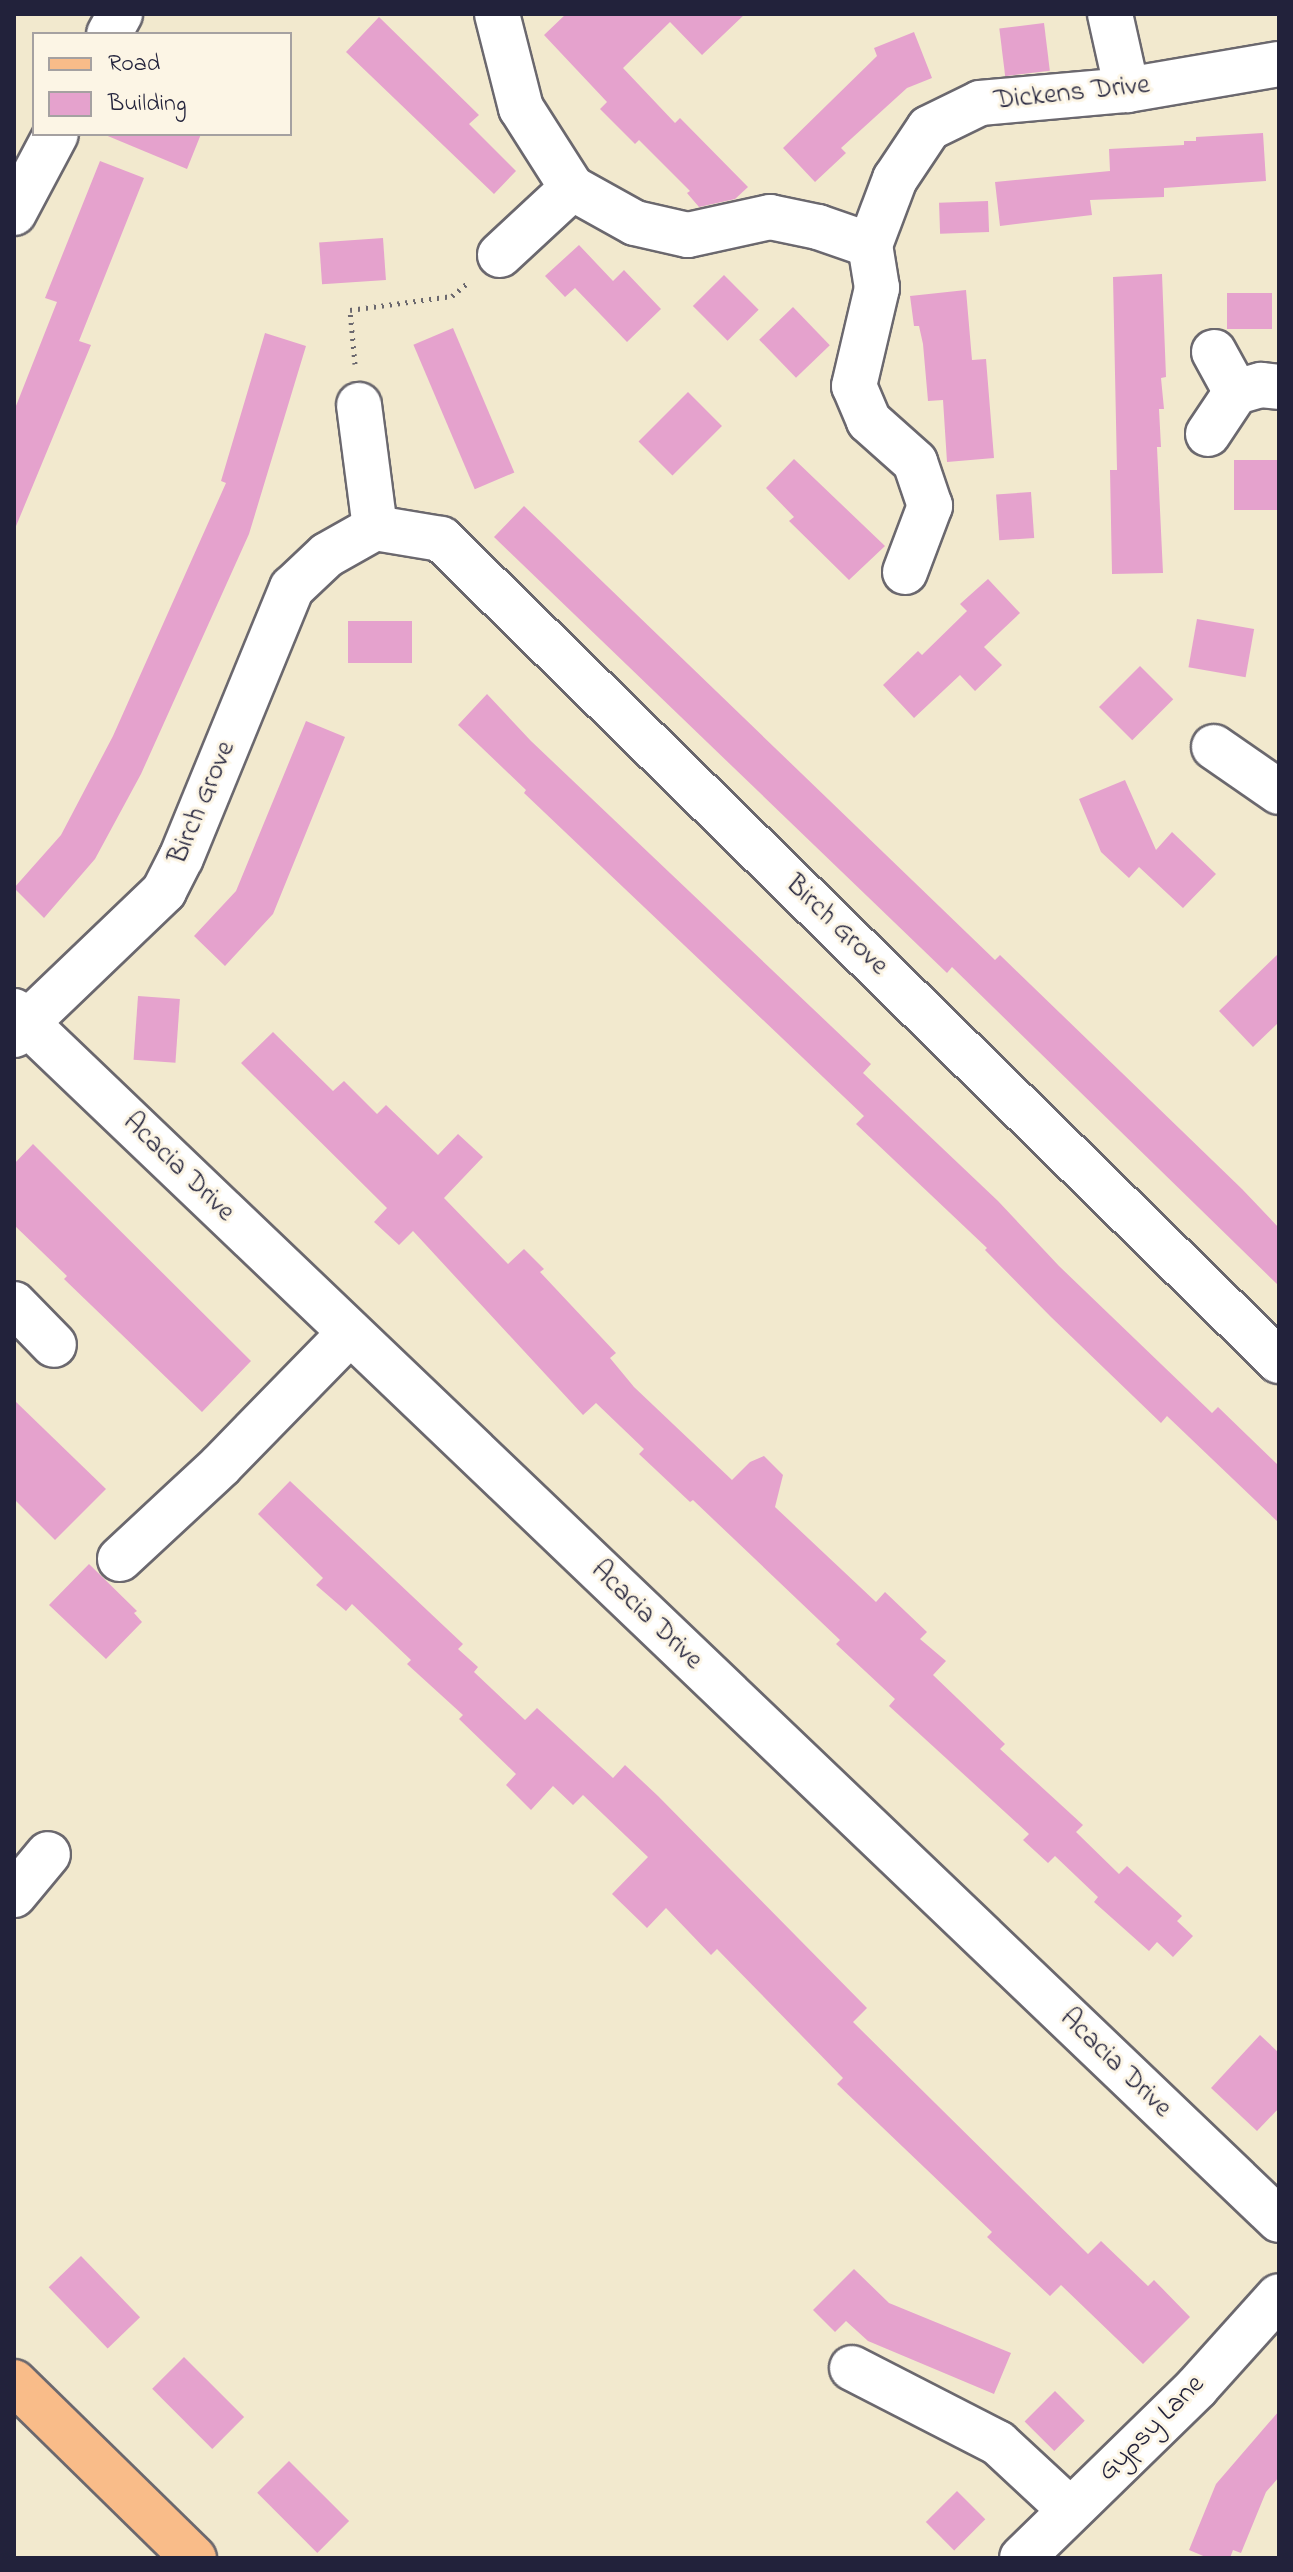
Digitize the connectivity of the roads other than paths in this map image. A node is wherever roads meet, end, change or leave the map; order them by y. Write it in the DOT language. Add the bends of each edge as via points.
graph roads {
  1 [pos="120,14"];
  2 [pos="497,14"];
  3 [pos="1110,14"];
  4 [pos="110,32"];
  5 [pos="1279,64"];
  6 [pos="1127,90"];
  7 [pos="55,136"];
  8 [pos="572,188"];
  9 [pos="14,213"];
  10 [pos="870,245"];
  11 [pos="500,255"];
  12 [pos="1214,352"];
  13 [pos="1279,387"];
  14 [pos="1236,392"];
  15 [pos="359,405"];
  16 [pos="1208,434"];
  17 [pos="375,528"];
  18 [pos="905,572"];
  19 [pos="1214,747"];
  20 [pos="1279,792"];
  21 [pos="18,1023"];
  22 [pos="14,1304"];
  23 [pos="350,1333"];
  24 [pos="54,1345"];
  25 [pos="1279,1361"];
  26 [pos="120,1559"];
  27 [pos="48,1854"];
  28 [pos="14,1895"];
  29 [pos="1279,2220"];
  30 [pos="1279,2296"];
  31 [pos="852,2368"];
  32 [pos="14,2382"];
  33 [pos="1070,2510"];
  34 [pos="194,2558"];
  35 [pos="1022,2558"];
  1 -- 4 [label="street"];
  2 -- 8 [label="street" via="521,108"];
  3 -- 6 [label="street"];
  5 -- 6 [label="street, Dickens Drive"];
  6 -- 10 [label="street, Dickens Drive" via="980,103 929,128 895,179"];
  7 -- 9 [label="street"];
  8 -- 10 [label="street" via="635,223 688,235 770,217"];
  8 -- 11 [label="street"];
  10 -- 18 [label="street, Dickens Drive" via="877,288 854,386 869,421 915,462 930,506"];
  12 -- 14 [label="street"];
  13 -- 14 [label="street" via="1261,385"];
  14 -- 16 [label="street"];
  15 -- 17 [label="street"];
  17 -- 21 [label="street, Birch Grove" via="327,555 292,588 164,891"];
  17 -- 25 [label="street, Birch Grove" via="441,539"];
  19 -- 20 [label="street"];
  21 -- 23 [label="street, Acacia Drive"];
  22 -- 24 [label="street"];
  23 -- 26 [label="street"];
  23 -- 29 [label="street, Acacia Drive"];
  27 -- 28 [label="street"];
  30 -- 33 [label="street, Gypsy Lane" via="1197,2387"];
  31 -- 33 [label="street" via="998,2443"];
  32 -- 34 [label="main road"];
  33 -- 35 [label="street, Gypsy Lane"];
}
